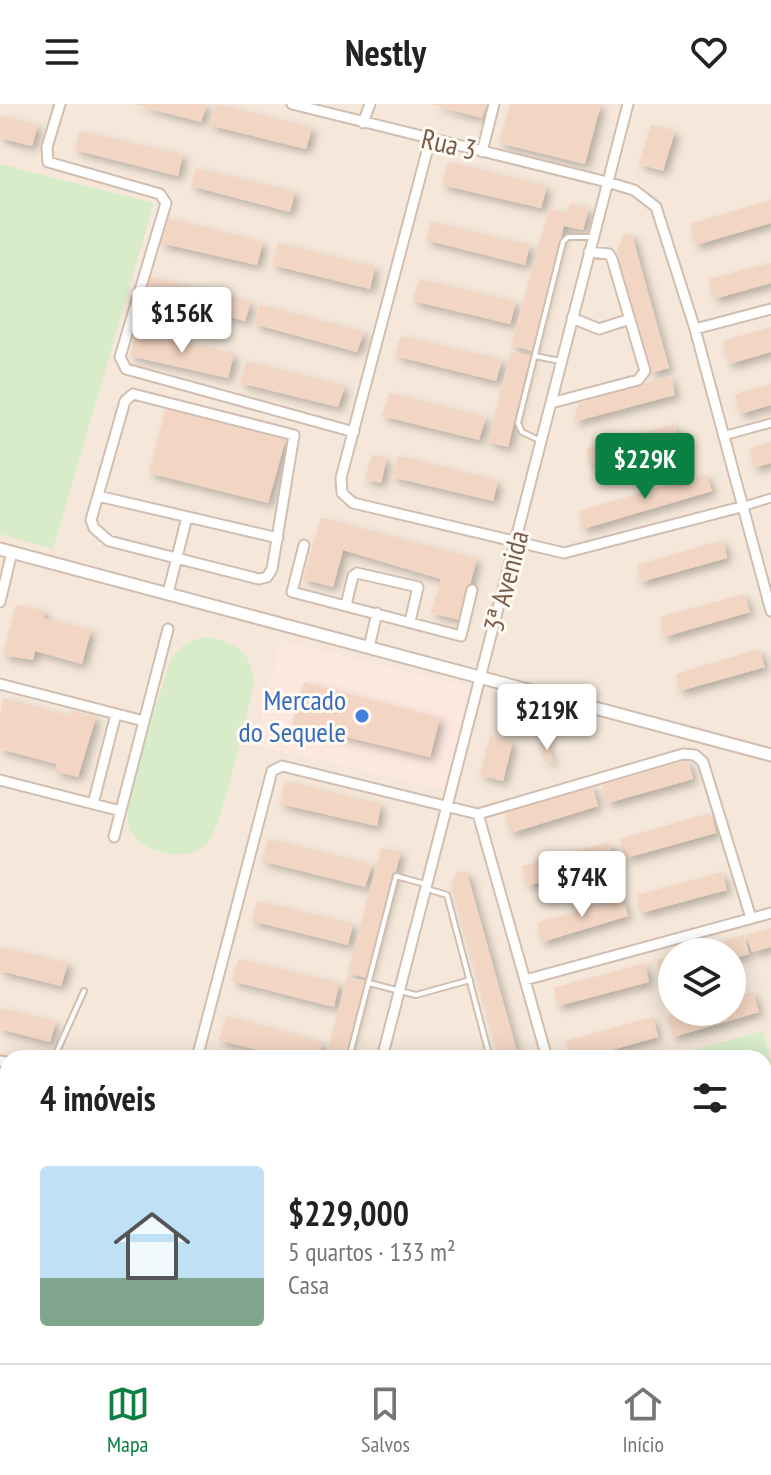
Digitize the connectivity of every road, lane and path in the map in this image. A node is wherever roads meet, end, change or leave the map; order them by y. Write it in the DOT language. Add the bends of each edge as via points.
graph roads {
  1 [pos="60,104"];
  2 [pos="292,104"];
  3 [pos="370,104"];
  4 [pos="494,104"];
  5 [pos="628,104"];
  6 [pos="363,123"];
  7 [pos="430,140"];
  8 [pos="482,152"];
  9 [pos="607,182"];
  10 [pos="593,237"];
  11 [pos="589,252"];
  12 [pos="771,309"];
  13 [pos="572,318"];
  14 [pos="630,319"];
  15 [pos="695,329"];
  16 [pos="535,356"];
  17 [pos="562,361"];
  18 [pos="551,403"];
  19 [pos="771,423"];
  20 [pos="354,432"];
  21 [pos="723,436"];
  22 [pos="542,441"];
  23 [pos="98,496"];
  24 [pos="771,498"];
  25 [pos="741,507"];
  26 [pos="187,517"];
  27 [pos="278,538"];
  28 [pos="516,542"];
  29 [pos="304,545"];
  30 [pos="6,551"];
  31 [pos="176,556"];
  32 [pos="472,590"];
  33 [pos="168,593"];
  34 [pos="1,597"];
  35 [pos="346,605"];
  36 [pos="771,611"];
  37 [pos="377,613"];
  38 [pos="410,622"];
  39 [pos="168,629"];
  40 [pos="369,647"];
  41 [pos="481,678"];
  42 [pos="0,684"];
  43 [pos="116,714"];
  44 [pos="144,721"];
  45 [pos="771,755"];
  46 [pos="0,780"];
  47 [pos="93,804"];
  48 [pos="446,808"];
  49 [pos="121,811"];
  50 [pos="478,814"];
  51 [pos="114,837"];
  52 [pos="426,886"];
  53 [pos="771,913"];
  54 [pos="751,918"];
  55 [pos="470,980"];
  56 [pos="525,980"];
  57 [pos="369,983"];
  58 [pos="399,990"];
  59 [pos="84,991"];
  60 [pos="58,1050"];
  61 [pos="199,1050"];
  62 [pos="351,1050"];
  63 [pos="384,1050"];
  64 [pos="488,1050"];
  65 [pos="545,1050"];
  1 -- 20 [label="street" via="47,147 48,162 165,197 121,364"];
  2 -- 6 [label="street, Rua 3"];
  3 -- 6 [label="street"];
  4 -- 8 [label="street"];
  5 -- 9 [label="street, 3ª Avenida"];
  6 -- 7 [label="street, Rua 3"];
  7 -- 8 [label="street, Rua 3"];
  7 -- 20 [label="street"];
  8 -- 9 [label="street, Rua 3"];
  9 -- 10 [label="street, 3ª Avenida"];
  9 -- 15 [label="street, Rua 3" via="634,190 656,207"];
  10 -- 11 [label="street, 3ª Avenida"];
  10 -- 16 [label="lane" via="568,237 563,242"];
  11 -- 13 [label="street, 3ª Avenida"];
  11 -- 14 [label="street" via="609,254"];
  12 -- 15 [label="street"];
  13 -- 14 [label="street" via="599,329"];
  13 -- 17 [label="street, 3ª Avenida"];
  14 -- 18 [label="street" via="645,371 642,377"];
  15 -- 21 [label="street, Rua 3"];
  16 -- 17 [label="lane"];
  16 -- 22 [label="lane" via="518,423 522,432"];
  17 -- 18 [label="street, 3ª Avenida"];
  18 -- 22 [label="street, 3ª Avenida"];
  19 -- 21 [label="street"];
  20 -- 28 [label="street" via="341,478 342,493 353,503"];
  21 -- 25 [label="street, Rua 3"];
  22 -- 28 [label="street, 3ª Avenida"];
  23 -- 26 [label="street"];
  23 -- 27 [label="street" via="125,401 142,394 294,435"];
  23 -- 31 [label="street" via="91,520 100,535"];
  24 -- 25 [label="street"];
  25 -- 28 [label="street" via="580,552"];
  25 -- 36 [label="street, Rua 3"];
  26 -- 27 [label="street"];
  26 -- 31 [label="street"];
  27 -- 31 [label="street" via="272,569 259,579"];
  28 -- 41 [label="street, 3ª Avenida"];
  29 -- 35 [label="street" via="292,592"];
  30 -- 33 [label="street"];
  30 -- 34 [label="street"];
  31 -- 33 [label="street"];
  32 -- 38 [label="street" via="461,636"];
  33 -- 40 [label="street"];
  35 -- 37 [label="street"];
  35 -- 38 [label="street" via="357,573 418,587"];
  37 -- 38 [label="street"];
  37 -- 40 [label="street"];
  39 -- 44 [label="street"];
  40 -- 41 [label="street"];
  41 -- 45 [label="street"];
  41 -- 48 [label="street, 3ª Avenida"];
  42 -- 43 [label="street"];
  43 -- 44 [label="street"];
  43 -- 47 [label="street"];
  44 -- 49 [label="street"];
  46 -- 47 [label="street"];
  47 -- 49 [label="street"];
  48 -- 50 [label="street"];
  48 -- 52 [label="street, 3ª Avenida"];
  48 -- 61 [label="street" via="282,766 272,771"];
  49 -- 51 [label="street"];
  50 -- 54 [label="street" via="683,754 695,755 703,762"];
  50 -- 56 [label="street"];
  52 -- 55 [label="lane" via="447,895"];
  52 -- 57 [label="lane" via="396,876"];
  52 -- 58 [label="street, 3ª Avenida"];
  53 -- 54 [label="street"];
  54 -- 56 [label="street"];
  55 -- 58 [label="lane" via="416,995"];
  55 -- 64 [label="lane"];
  56 -- 65 [label="street"];
  57 -- 58 [label="lane"];
  57 -- 62 [label="lane"];
  58 -- 63 [label="street, 3ª Avenida"];
  59 -- 60 [label="lane"];
}
